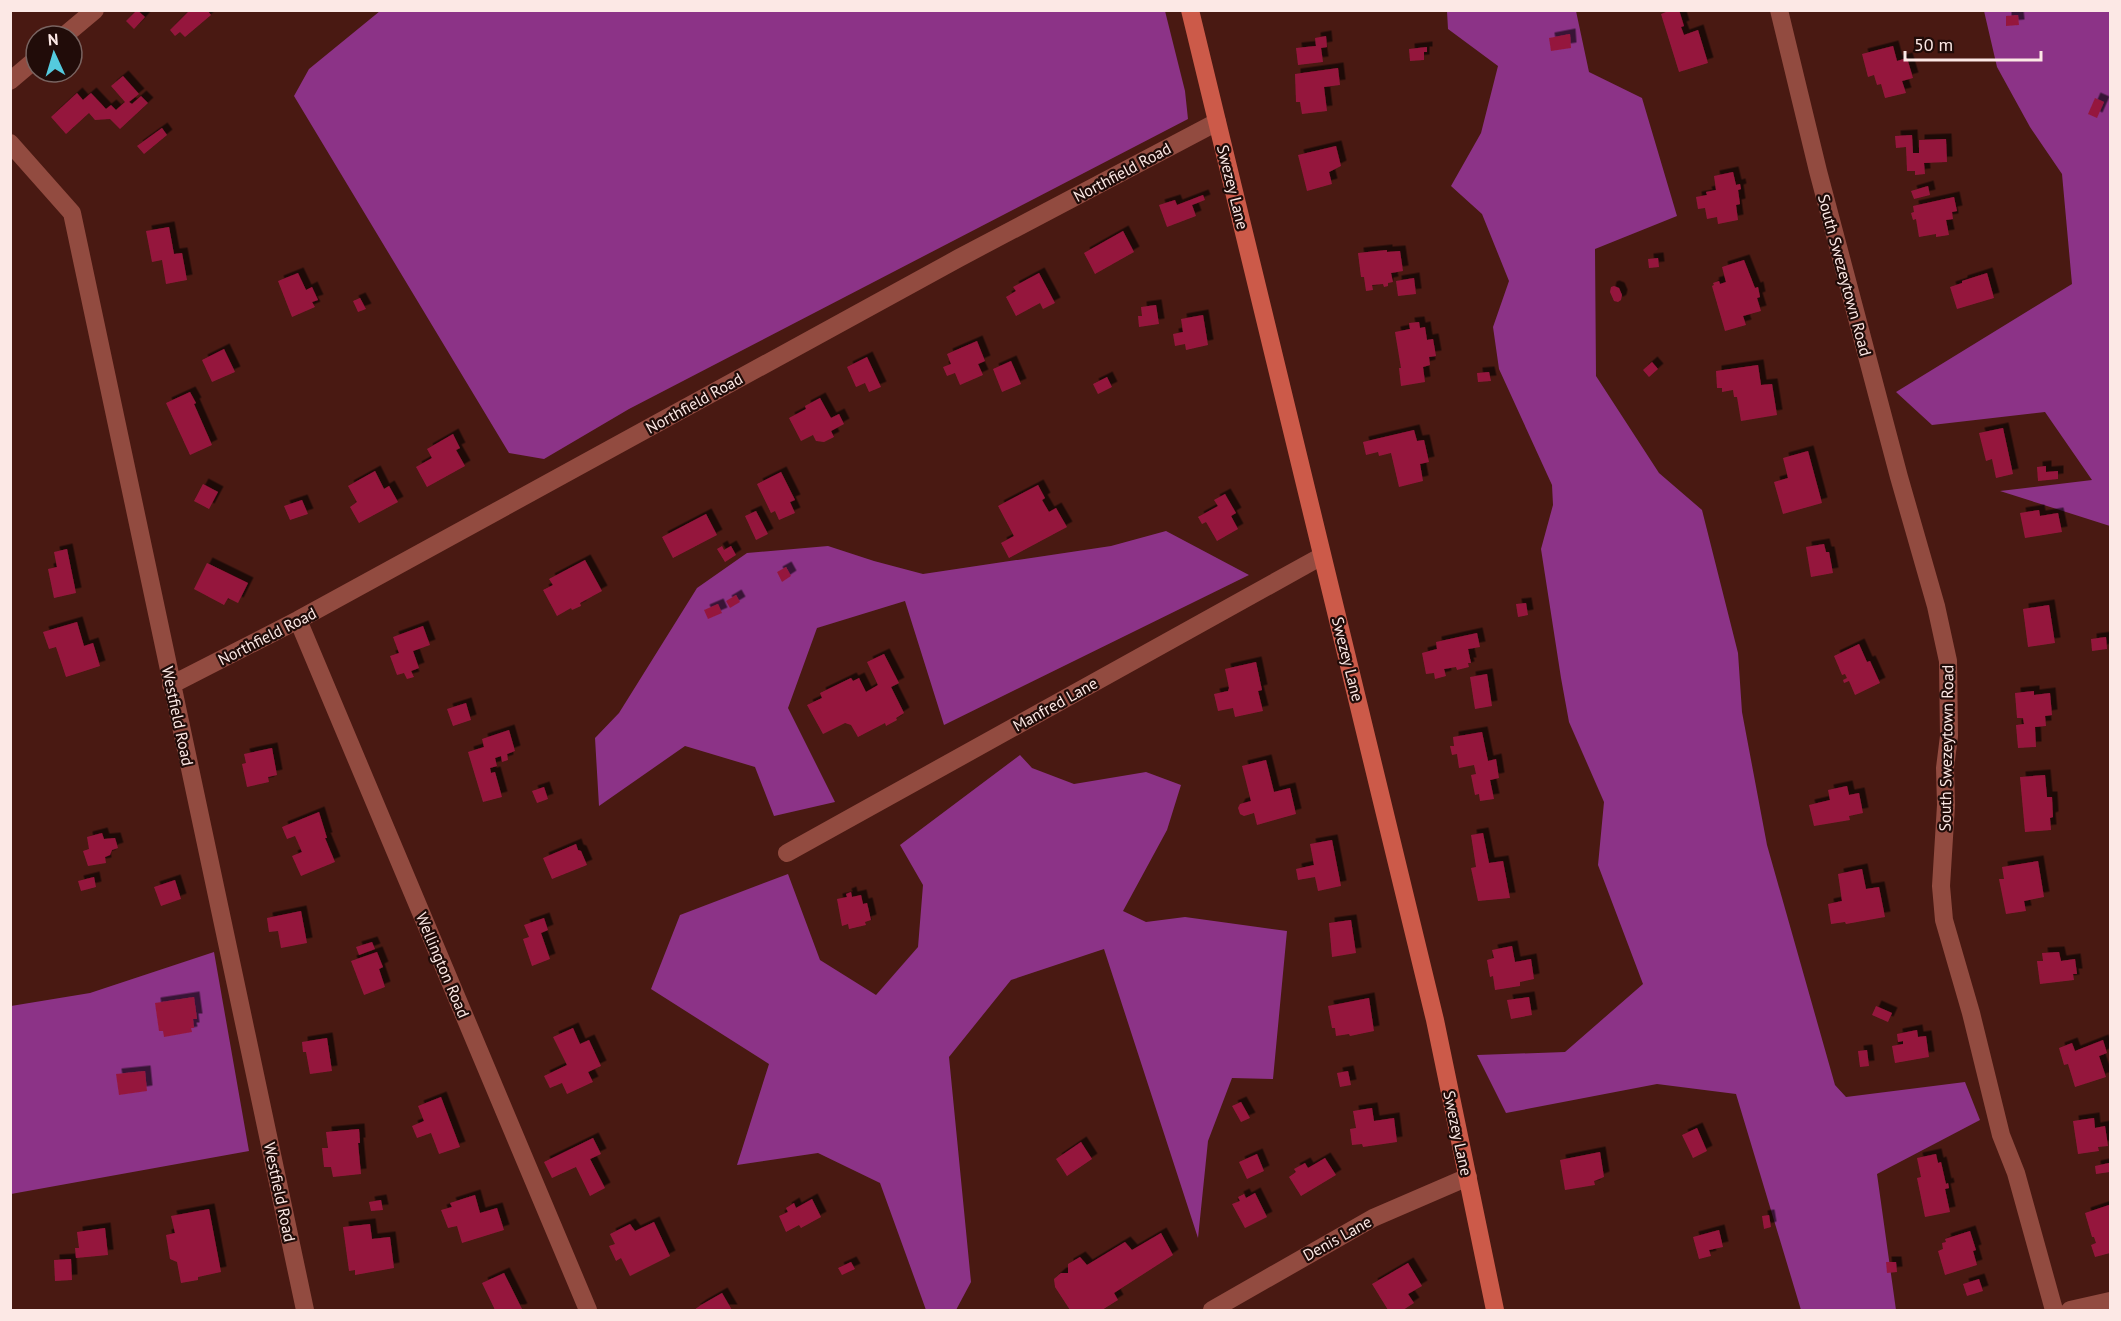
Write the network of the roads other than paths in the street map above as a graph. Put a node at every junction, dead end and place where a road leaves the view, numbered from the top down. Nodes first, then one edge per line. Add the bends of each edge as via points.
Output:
1 (95, 10) edge
2 (1190, 10) edge
3 (1779, 10) edge
4 (78, 24) edge
5 (24, 69) edge
6 (10, 81) edge
7 (1217, 122) junction
8 (10, 143) edge
9 (1322, 556) junction
10 (298, 620) junction
11 (171, 685) junction
12 (787, 853) dead end
13 (1468, 1177) junction
14 (2110, 1301) edge
15 (305, 1311) edge
16 (588, 1311) edge
17 (1212, 1311) edge
18 (1495, 1311) edge
19 (2054, 1311) edge
20 (2070, 1311) edge

1 - 4 street
2 - 7 street, Swezey Lane
3 - 19 street, South Swezeytown Road via 1948,661 1941,886 1944,920 2001,1135 2016,1173
5 - 6 street
7 - 9 street, Swezey Lane
7 - 10 street, Northfield Road via 959,258
8 - 11 street, Westfield Road via 72,213
9 - 12 street, Manfred Lane
9 - 13 street, Swezey Lane via 1435,1020
10 - 11 street, Northfield Road
10 - 16 street, Wellington Road
11 - 15 street, Westfield Road
13 - 17 street, Denis Lane via 1373,1218
13 - 18 street, Swezey Lane
14 - 20 street

